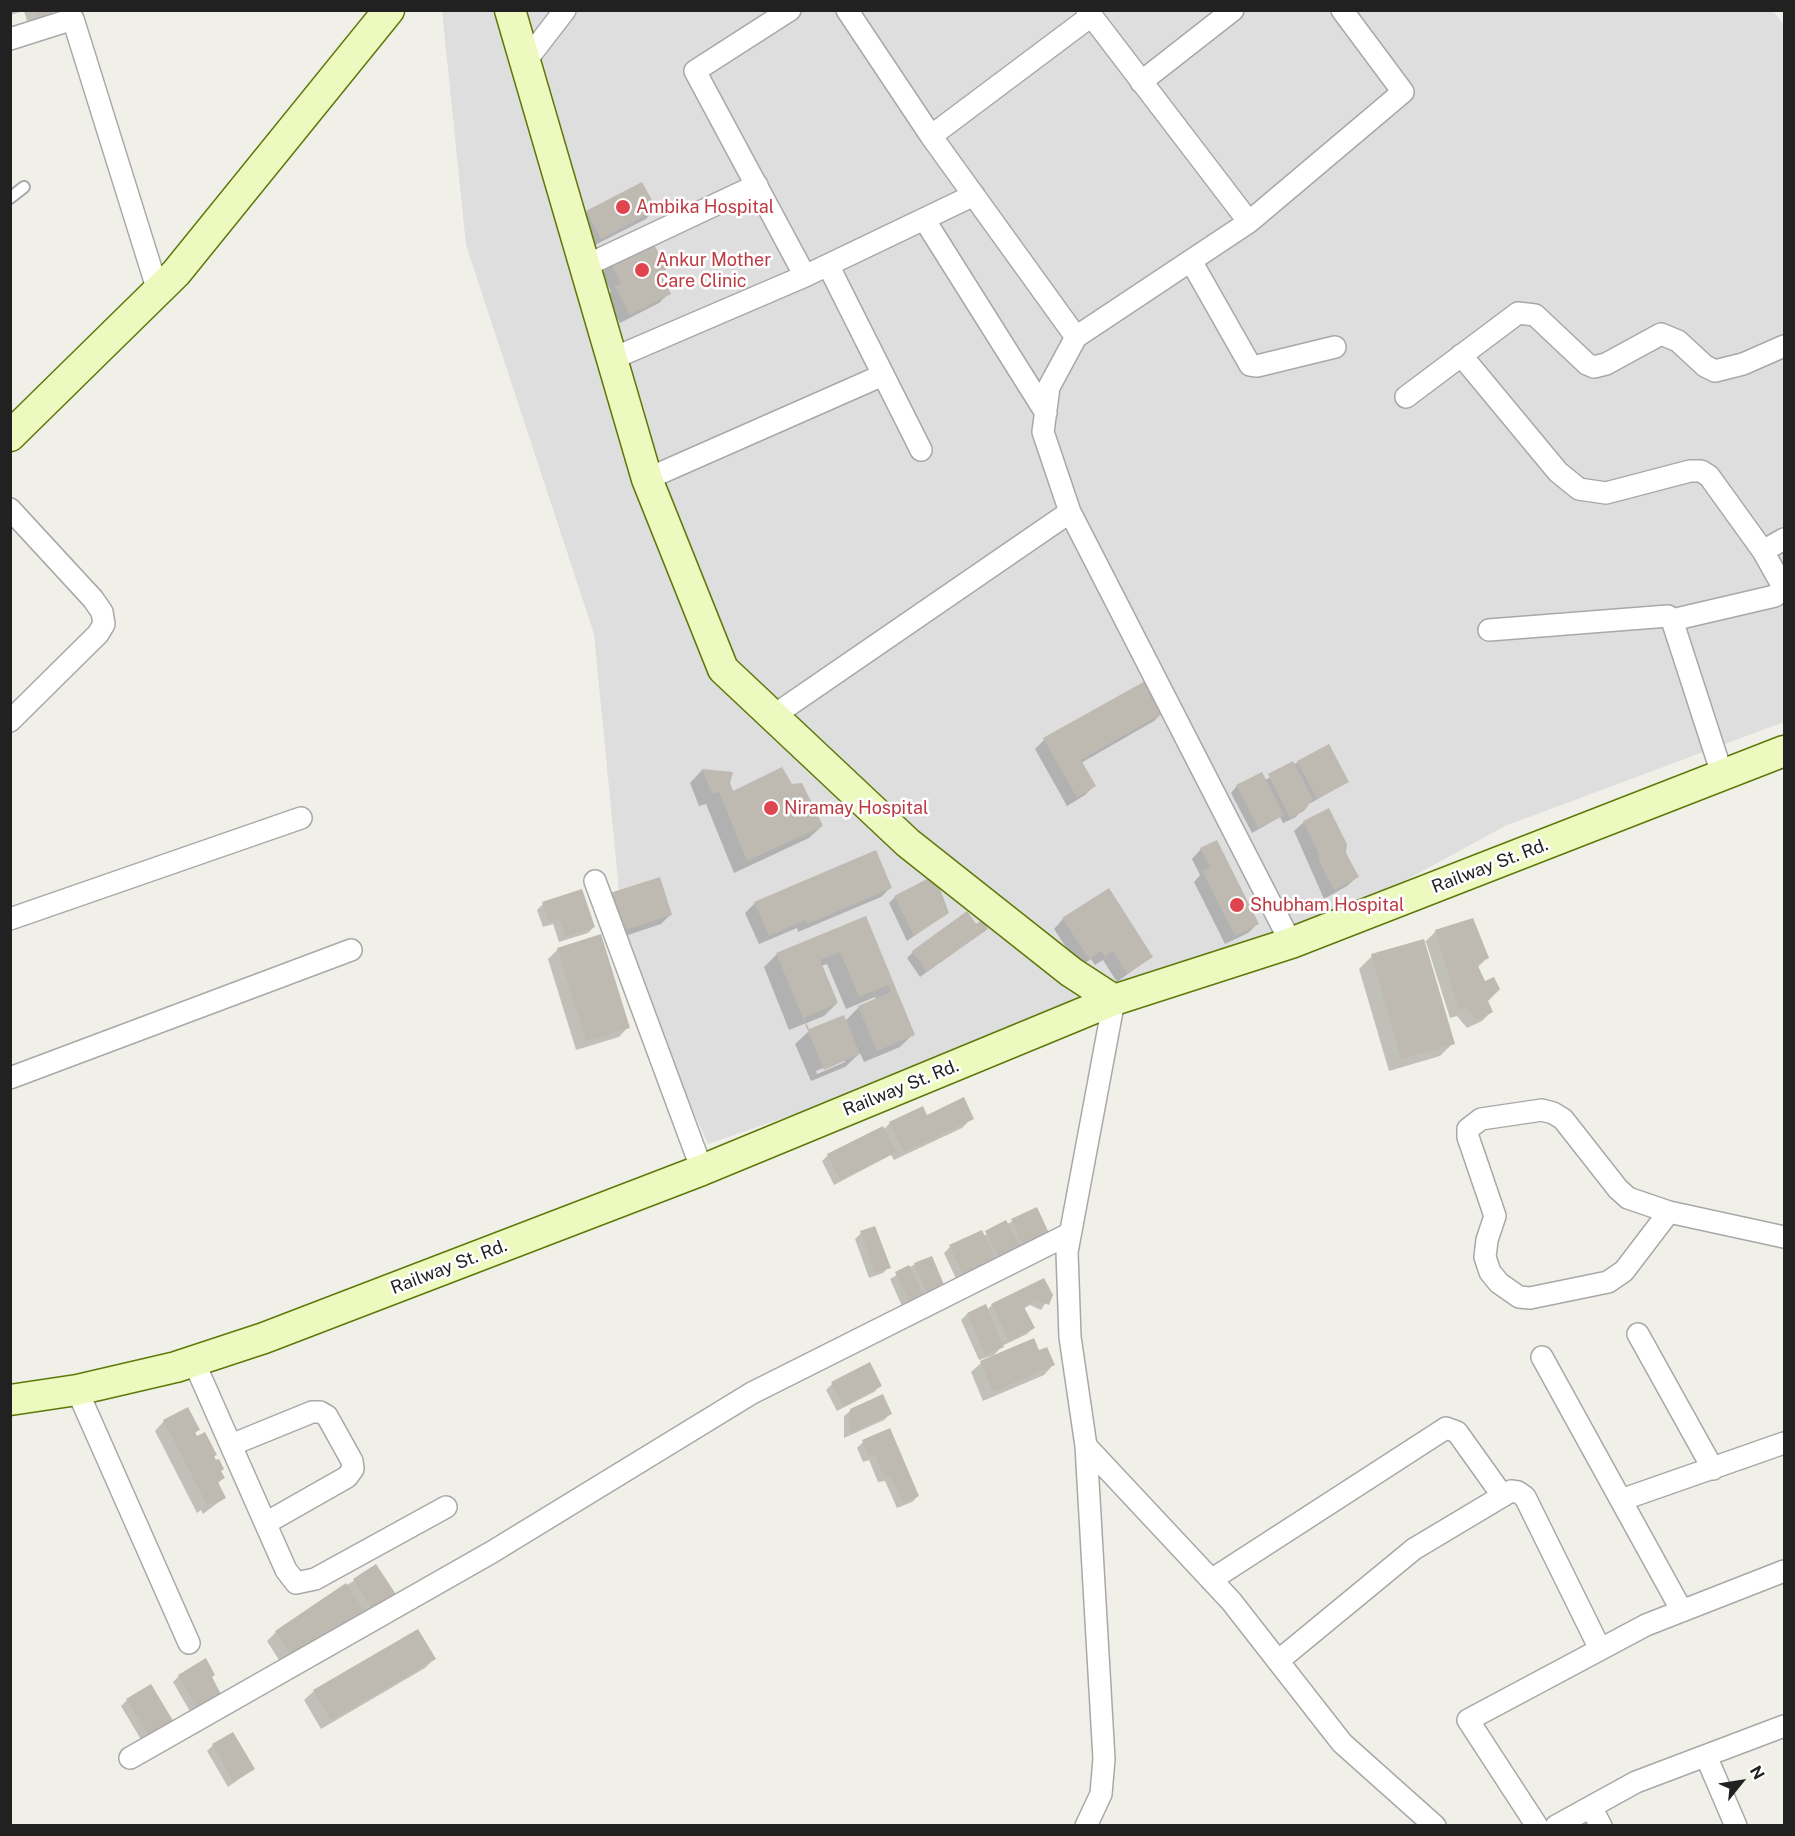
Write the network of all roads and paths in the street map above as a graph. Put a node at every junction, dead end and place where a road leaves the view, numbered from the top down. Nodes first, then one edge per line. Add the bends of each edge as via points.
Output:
1 (389, 10) edge
2 (510, 10) edge
3 (565, 10) edge
4 (790, 10) edge
5 (847, 10) edge
6 (1233, 10) edge
7 (1342, 10) edge
8 (1089, 13) edge
9 (71, 15) edge
10 (10, 39) edge
11 (525, 62) junction
12 (1141, 82) junction
13 (931, 136) junction
14 (757, 185) junction
15 (24, 187) dead end
16 (974, 195) junction
17 (10, 198) edge
18 (924, 219) junction
19 (1249, 222) junction
20 (1191, 261) junction
21 (828, 266) junction
22 (583, 267) junction
23 (806, 276) junction
24 (158, 291) junction
25 (1076, 337) junction
26 (1785, 346) edge
27 (1335, 347) dead end
28 (1461, 355) junction
29 (614, 358) junction
30 (883, 375) junction
31 (1406, 397) dead end
32 (1046, 413) junction
33 (10, 436) edge
34 (921, 450) dead end
35 (647, 479) junction
36 (10, 509) edge
37 (1070, 512) junction
38 (1785, 539) edge
39 (1763, 551) junction
40 (1672, 620) junction
41 (1489, 630) dead end
42 (772, 716) junction
43 (10, 721) edge
44 (1785, 751) edge
45 (1723, 777) junction
46 (301, 818) dead end
47 (595, 881) dead end
48 (10, 919) edge
49 (1291, 943) junction
50 (351, 950) dead end
51 (1114, 1000) junction
52 (10, 1078) edge
53 (702, 1170) junction
54 (1669, 1212) junction
55 (1068, 1234) junction
56 (1785, 1237) edge
57 (1638, 1334) dead end
58 (1542, 1356) dead end
59 (194, 1362) junction
60 (77, 1390) junction
61 (10, 1400) edge
62 (1785, 1443) edge
63 (231, 1445) junction
64 (1086, 1446) junction
65 (1713, 1469) junction
66 (1502, 1494) junction
67 (1621, 1500) junction
68 (446, 1507) dead end
69 (266, 1523) junction
70 (1785, 1571) edge
71 (1211, 1580) junction
72 (1682, 1611) junction
73 (189, 1643) dead end
74 (1600, 1649) junction
75 (1278, 1661) junction
76 (1785, 1726) edge
77 (1706, 1756) junction
78 (130, 1758) dead end
79 (1596, 1816) edge
80 (1086, 1826) edge
81 (1435, 1826) edge
82 (1537, 1826) edge
83 (1556, 1826) edge
84 (1736, 1826) edge

1 - 24 street
2 - 11 street
3 - 11 street
4 - 14 street via 695,70
5 - 13 street
6 - 12 street
7 - 19 street via 1402,92
8 - 12 street
8 - 13 street
9 - 10 street
9 - 24 street
11 - 22 street
12 - 19 street
13 - 16 street
14 - 22 street
14 - 23 street
15 - 17 lane
16 - 18 street
16 - 25 street
18 - 21 street
18 - 32 street
19 - 20 street
20 - 25 street
20 - 27 street via 1250,365
21 - 23 street
21 - 30 street
22 - 29 street
23 - 29 street
24 - 33 street
25 - 32 street via 1049,387
26 - 28 street via 1715,371 1678,341 1661,334 1594,367 1527,312 1509,318
28 - 31 street
28 - 39 street via 1567,482 1593,493 1606,493 1701,471 1709,476
29 - 35 street
30 - 34 street
30 - 35 street
32 - 37 street via 1043,432
35 - 42 street via 723,669
36 - 43 street via 93,599 102,612 104,624
37 - 42 street
37 - 49 street
38 - 39 street
39 - 40 street via 1781,580 1781,591 1775,596
40 - 41 street via 1664,614
40 - 45 street
42 - 51 street via 908,843 1071,972
44 - 45 street, Railway St. Rd.
45 - 49 street, Railway St. Rd.
46 - 48 street
47 - 53 street
49 - 51 street, Railway St. Rd.
50 - 52 street
51 - 53 street, Railway St. Rd.
51 - 55 street
53 - 59 street, Railway St. Rd.
54 - 54 street via 1623,1193 1563,1119 1553,1113 1542,1110 1481,1119 1468,1129 1495,1216 1485,1257 1499,1283 1518,1297 1608,1282 1624,1271
54 - 56 street
55 - 64 street via 1070,1337
55 - 78 street via 753,1393 492,1552
57 - 65 street
58 - 67 street
59 - 60 street, Railway St. Rd.
59 - 63 street
60 - 61 street, Railway St. Rd.
60 - 73 street
62 - 65 street
63 - 69 street
63 - 69 street via 320,1412 327,1416 352,1461 353,1469 347,1477
64 - 71 street
64 - 80 street via 1104,1768 1101,1794
65 - 67 street
66 - 71 street via 1457,1432 1446,1428
66 - 74 street via 1518,1492 1525,1497
66 - 75 street via 1414,1549
67 - 72 street
68 - 69 street via 303,1584 290,1576
70 - 72 street
71 - 75 street
72 - 74 street
74 - 82 street via 1468,1720
75 - 81 street via 1342,1743
76 - 77 street
77 - 79 street via 1636,1782
77 - 84 street
79 - 83 street

